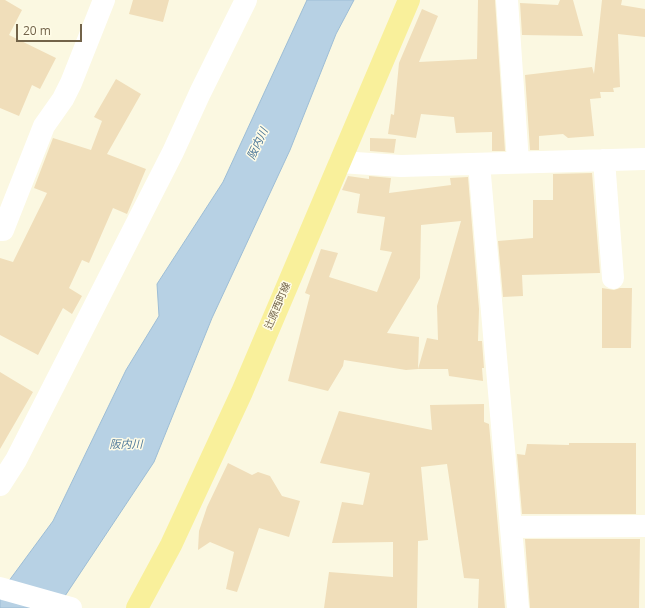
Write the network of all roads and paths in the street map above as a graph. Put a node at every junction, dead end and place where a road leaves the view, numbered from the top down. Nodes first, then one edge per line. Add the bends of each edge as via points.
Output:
1 (104, 0) edge
2 (246, 0) edge
3 (410, 0) edge
4 (507, 0) edge
5 (645, 159) edge
6 (604, 160) junction
7 (340, 162) junction
8 (518, 162) junction
9 (479, 164) junction
10 (0, 230) edge
11 (613, 278) dead end
12 (0, 485) edge
13 (645, 526) edge
14 (511, 527) junction
15 (0, 588) edge
16 (71, 608) edge
17 (137, 608) edge
18 (518, 608) edge

1 - 10 street via 71,83 44,126 3,230
2 - 12 street via 170,159 16,460
3 - 7 main road, 辻原西町線
4 - 8 street
5 - 6 street
6 - 8 street
6 - 11 street
7 - 9 street via 401,166
7 - 17 main road, 辻原西町線 via 242,392 171,545
8 - 9 street
9 - 14 street
13 - 14 street
14 - 18 street
15 - 16 street

